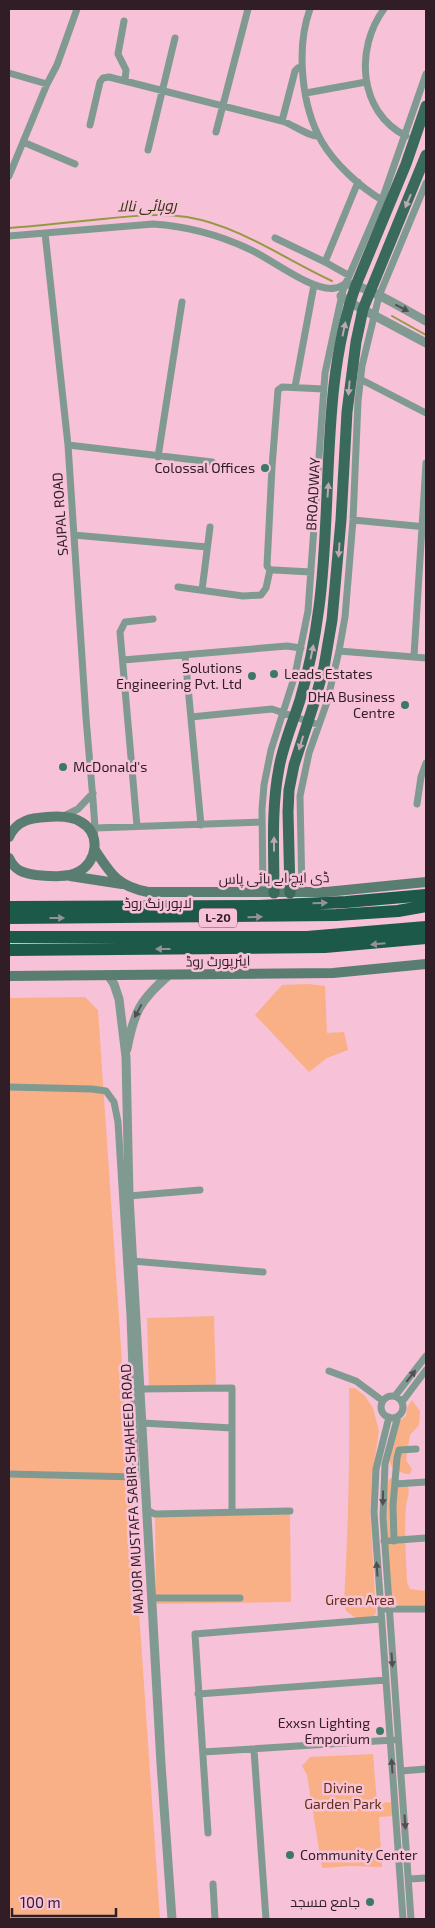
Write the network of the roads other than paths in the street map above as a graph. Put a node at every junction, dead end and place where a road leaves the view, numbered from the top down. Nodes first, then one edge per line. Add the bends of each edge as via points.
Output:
1 (77, 9) edge
2 (248, 9) edge
3 (301, 9) edge
4 (384, 9) edge
5 (310, 10) edge
6 (124, 21) dead end
7 (175, 38) dead end
8 (302, 67) junction
9 (9, 73) edge
10 (426, 74) edge
11 (125, 80) junction
12 (366, 82) junction
13 (47, 84) junction
14 (161, 90) junction
15 (306, 93) junction
16 (222, 105) junction
17 (426, 106) edge
18 (282, 121) junction
19 (90, 125) dead end
20 (216, 132) dead end
21 (319, 136) junction
22 (406, 136) junction
23 (23, 142) junction
24 (148, 150) dead end
25 (426, 156) edge
26 (75, 164) dead end
27 (9, 176) edge
28 (358, 182) junction
29 (426, 183) edge
30 (382, 200) junction
31 (45, 233) junction
32 (9, 236) edge
33 (275, 238) dead end
34 (325, 262) junction
35 (350, 281) junction
36 (314, 285) junction
37 (335, 288) junction
38 (375, 294) junction
39 (345, 299) junction
40 (182, 302) dead end
41 (368, 312) junction
42 (426, 321) edge
43 (426, 343) edge
44 (360, 379) junction
45 (296, 387) junction
46 (324, 388) junction
47 (426, 413) edge
48 (68, 445) junction
49 (158, 457) junction
50 (212, 462) dead end
51 (426, 463) edge
52 (353, 520) junction
53 (210, 527) dead end
54 (424, 527) edge
55 (74, 535) junction
56 (207, 547) junction
57 (270, 570) junction
58 (311, 572) junction
59 (178, 587) dead end
60 (202, 590) junction
61 (417, 592) junction
62 (426, 594) edge
63 (153, 619) dead end
64 (301, 648) junction
65 (339, 651) junction
66 (185, 655) junction
67 (414, 656) junction
68 (426, 658) edge
69 (123, 660) junction
70 (289, 714) junction
71 (191, 717) junction
72 (313, 723) junction
73 (426, 765) edge
74 (93, 793) junction
75 (417, 804) dead end
76 (62, 817) junction
77 (262, 822) junction
78 (201, 825) junction
79 (137, 826) junction
80 (94, 833) junction
81 (9, 837) edge
82 (95, 850) junction
83 (9, 858) edge
84 (13, 869) edge
85 (68, 875) junction
86 (426, 882) edge
87 (123, 884) junction
88 (269, 893) junction
89 (296, 893) junction
90 (426, 894) edge
91 (426, 906) edge
92 (9, 907) edge
93 (9, 918) edge
94 (426, 927) edge
95 (9, 937) edge
96 (426, 938) edge
97 (9, 950) edge
98 (426, 964) edge
99 (108, 975) junction
100 (170, 975) junction
101 (9, 976) edge
102 (126, 1057) junction
103 (9, 1087) edge
104 (200, 1190) dead end
105 (129, 1196) junction
106 (132, 1261) junction
107 (263, 1272) dead end
108 (426, 1356) edge
109 (426, 1370) edge
110 (329, 1372) dead end
111 (140, 1389) junction
112 (395, 1396) junction
113 (383, 1400) junction
114 (402, 1402) junction
115 (398, 1416) junction
116 (389, 1417) junction
117 (142, 1423) junction
118 (232, 1428) junction
119 (416, 1449) dead end
120 (380, 1469) junction
121 (396, 1472) junction
122 (9, 1474) edge
123 (426, 1482) edge
124 (395, 1484) junction
125 (146, 1510) junction
126 (232, 1511) junction
127 (290, 1511) dead end
128 (426, 1538) edge
129 (384, 1541) junction
130 (394, 1541) junction
131 (152, 1598) junction
132 (240, 1598) dead end
133 (389, 1609) junction
134 (426, 1609) edge
135 (380, 1610) junction
136 (381, 1619) junction
137 (386, 1680) junction
138 (198, 1694) junction
139 (390, 1740) junction
140 (398, 1740) junction
141 (254, 1750) junction
142 (203, 1752) junction
143 (426, 1769) edge
144 (401, 1771) junction
145 (208, 1833) dead end
146 (426, 1878) edge
147 (409, 1879) junction
148 (213, 1884) dead end
149 (172, 1919) edge
150 (215, 1919) edge
151 (266, 1919) edge
152 (403, 1919) edge
153 (411, 1919) edge

1 - 13 street
2 - 16 street
3 - 5 street
4 - 12 street via 368,42
5 - 8 street via 302,40
6 - 11 street via 118,54 126,70
7 - 14 street
8 - 15 street
8 - 18 street via 295,71
9 - 13 street
10 - 22 street
11 - 14 street
11 - 19 street via 103,78
12 - 15 street
12 - 22 street via 382,118
13 - 23 street
14 - 16 street
14 - 24 street
15 - 21 street
16 - 18 street
16 - 20 street
17 - 35 main road, BROADWAY via 406,164
18 - 21 street via 312,136
21 - 28 street via 334,158
22 - 30 street
23 - 26 street
23 - 27 street
25 -> 38 main road
28 - 30 street
28 - 34 street
29 - 38 street
30 - 35 street
31 - 32 street
31 - 36 street via 174,225 249,249
31 - 48 street, SAJPAL ROAD
33 - 34 street
34 - 35 street
35 - 37 street
35 - 38 street
35 - 39 main road, BROADWAY
36 - 37 street
36 - 45 street
37 - 39 street
38 - 41 main road
38 -> 42 street
39 - 41 street
39 - 46 street via 330,348
70 -> 39 main road, BROADWAY via 312,653 319,605 334,388
40 - 49 street
41 - 43 street
41 - 44 street
41 -> 72 main road via 350,378 334,611
44 - 47 street
44 - 52 street
45 - 46 street
45 - 57 street via 282,387 277,394 266,560
46 - 58 street
48 - 49 street
48 - 55 street, SAJPAL ROAD
49 - 50 street
51 - 54 street
52 - 54 street
52 - 65 street
53 - 56 street
54 - 61 street
55 - 56 street
55 - 74 street, SAJPAL ROAD
56 - 60 street
57 - 58 street
57 - 60 street via 261,595 242,596
58 - 64 street
59 - 60 street
61 - 62 street
61 - 67 street
63 - 69 street via 129,621 122,626
64 - 66 street via 287,646
64 - 70 street
65 - 67 street
65 - 72 street via 327,702
66 - 69 street
66 - 71 street
67 - 68 street
69 - 79 street
70 - 71 street via 272,709
70 - 72 street
70 - 77 street via 271,750
88 -> 70 main road, BROADWAY via 275,796
71 - 78 street
72 - 89 main road via 294,765 289,796
73 - 75 street
74 - 76 street via 78,809
74 - 80 street, SAJPAL ROAD
76 - 80 main road via 80,821
76 - 81 main road via 28,819 17,825
77 - 78 street
77 - 88 street
78 - 79 street
79 - 80 street
80 - 82 main road
82 - 85 main road via 85,868
82 - 87 main road via 110,874
83 - 84 main road
84 - 85 main road, ڈی ایچ اے بائی پاس via 39,875
85 - 87 main road, ڈی ایچ اے بائی پاس
86 - 89 main road, ڈی ایچ اے بائی پاس
87 - 88 main road, ڈی ایچ اے بائی پاس via 148,892
88 - 89 main road, ڈی ایچ اے بائی پاس
92 -> 90 highway via 260,906
93 -> 91 highway, لاہور رنگ روڈ / L-20 via 336,915
94 - 95 highway, L-20 via 297,937
96 -> 97 highway via 325,948
98 - 100 main road, ایئرپورٹ روڈ via 333,973
99 - 100 main road, ایئرپورٹ روڈ
99 - 101 main road, ایئرپورٹ روڈ
99 - 102 street via 119,998
100 -> 102 street via 151,990 137,1011
102 - 105 street, MAJOR MUSTAFA SABIR SHAHEED ROAD
103 - 122 street via 92,1088 106,1091 114,1102 130,1316 136,1477
104 - 105 street
105 - 106 street, MAJOR MUSTAFA SABIR SHAHEED ROAD
106 - 107 street
106 - 111 street, MAJOR MUSTAFA SABIR SHAHEED ROAD
112 -> 108 street
109 - 114 street
110 - 113 street via 356,1381
111 - 117 street, MAJOR MUSTAFA SABIR SHAHEED ROAD
111 - 118 street via 232,1388
112 - 113 street
112 - 114 street
113 - 116 street via 382,1410
114 - 115 street via 403,1410
115 - 116 street
115 - 120 street
116 - 120 street
117 - 118 street
117 - 125 street, MAJOR MUSTAFA SABIR SHAHEED ROAD
118 - 126 street
119 - 121 street via 399,1450
120 - 121 street
120 -> 129 street
135 -> 120 street via 374,1512
121 - 124 street
123 - 124 street
124 - 130 street
125 - 126 street via 154,1514
125 - 131 street, MAJOR MUSTAFA SABIR SHAHEED ROAD
126 - 127 street
128 - 130 street
129 - 130 street
129 - 133 street
131 - 132 street
131 - 149 street, MAJOR MUSTAFA SABIR SHAHEED ROAD
133 - 134 street
133 - 135 street
133 -> 140 street
135 - 136 street
136 - 137 street
136 - 138 street via 195,1634
137 - 138 street
137 - 139 street
138 - 142 street
139 - 140 street
139 - 141 street
152 -> 139 street
140 - 144 street
141 - 142 street
141 - 151 street
142 - 145 street
143 - 144 street
144 -> 147 street
146 - 147 street
147 - 153 street
148 - 150 street

